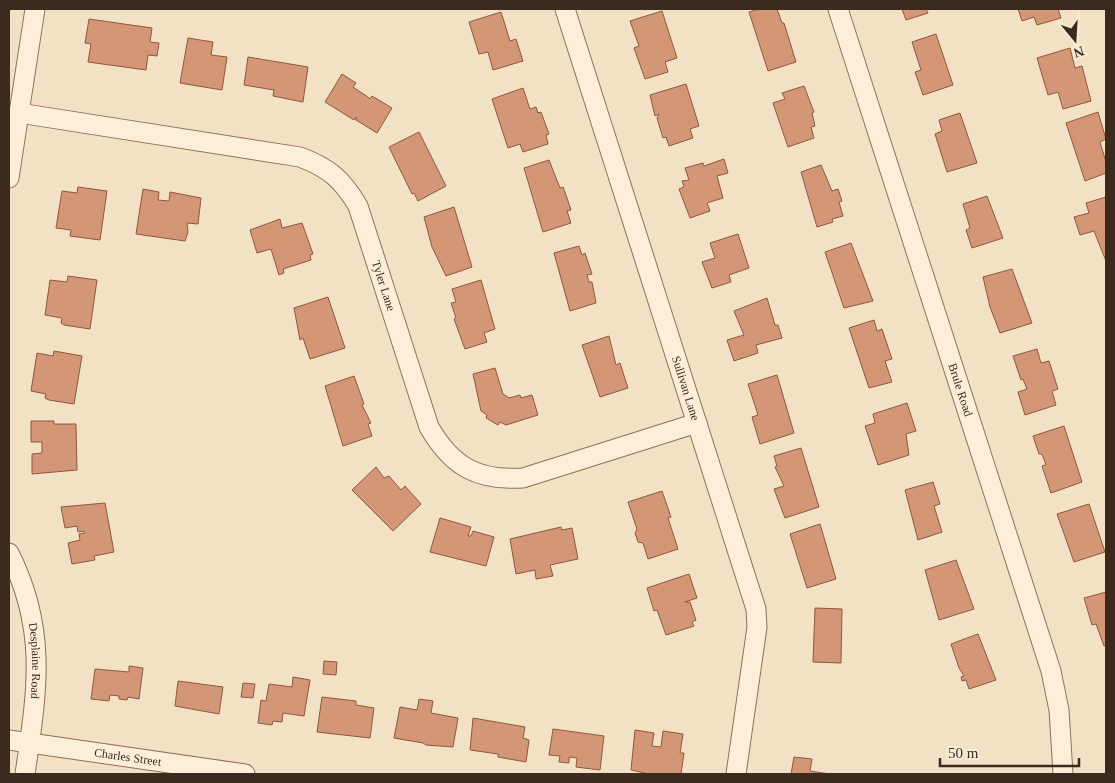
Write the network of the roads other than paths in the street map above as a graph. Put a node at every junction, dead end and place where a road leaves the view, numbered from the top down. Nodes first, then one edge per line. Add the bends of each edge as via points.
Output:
1 (35, 9) edge
2 (565, 9) edge
3 (838, 9) edge
4 (19, 113) junction
5 (9, 178) edge
6 (697, 423) junction
7 (9, 553) edge
8 (9, 740) edge
9 (30, 743) junction
10 (26, 774) edge
11 (246, 774) edge
12 (736, 774) edge
13 (1063, 774) edge

1 - 4 street
2 - 6 street, Sullivan Lane
3 - 13 street, Brule Road via 1050,671 1059,710
4 - 5 street
4 - 6 street, Tyler Lane via 300,157 321,165 336,176 348,188 358,206 429,427 440,446 466,468 485,476 523,478
6 - 12 street, Sullivan Lane via 756,609 757,627
7 - 9 street, Desplaine Road via 26,592 37,648 37,685
8 - 9 street, Charles Street
9 - 10 street, Desplaine Road
9 - 11 street, Charles Street

